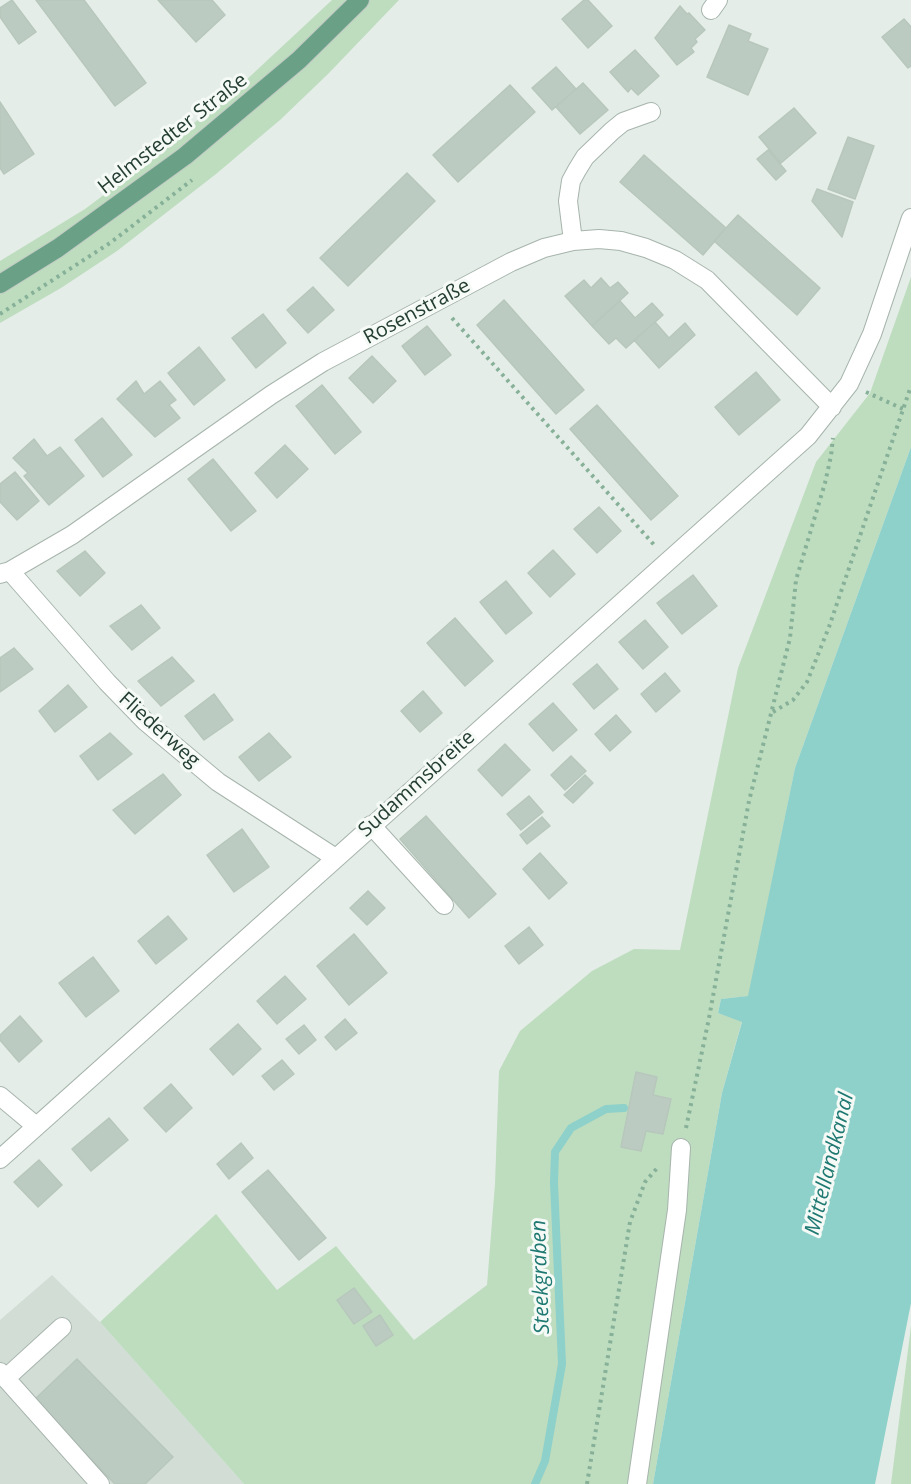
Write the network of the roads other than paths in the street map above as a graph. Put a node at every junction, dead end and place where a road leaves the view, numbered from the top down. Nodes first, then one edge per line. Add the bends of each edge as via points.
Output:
1 (360, 0) edge
2 (651, 112) dead end
3 (911, 218) edge
4 (573, 241) junction
5 (0, 284) edge
6 (832, 407) junction
7 (5, 573) edge
8 (371, 825) junction
9 (334, 857) junction
10 (444, 905) dead end
11 (0, 1096) edge
12 (36, 1126) junction
13 (681, 1148) road end
14 (0, 1159) edge
15 (62, 1328) dead end
16 (3, 1375) edge
17 (100, 1484) edge
18 (637, 1484) edge

1 - 5 main road, Helmstedter Straße via 291,67 185,156 58,248
2 - 4 street via 623,122 592,150 577,170 568,201
3 - 6 street, Sudammsbreite via 872,334 849,384
4 - 6 street, Rosenstraße via 621,241 646,248 707,280
4 - 7 street, Rosenstraße via 511,262 322,362 72,535
6 - 8 street, Sudammsbreite via 808,436
7 - 9 street, Fliederweg via 145,721 218,782
8 - 9 street, Sudammsbreite
8 - 10 street
9 - 12 street, Sudammsbreite
11 - 12 street
12 - 14 street, Sudammsbreite
13 - 18 street via 676,1210
15 - 16 street
16 - 17 street

